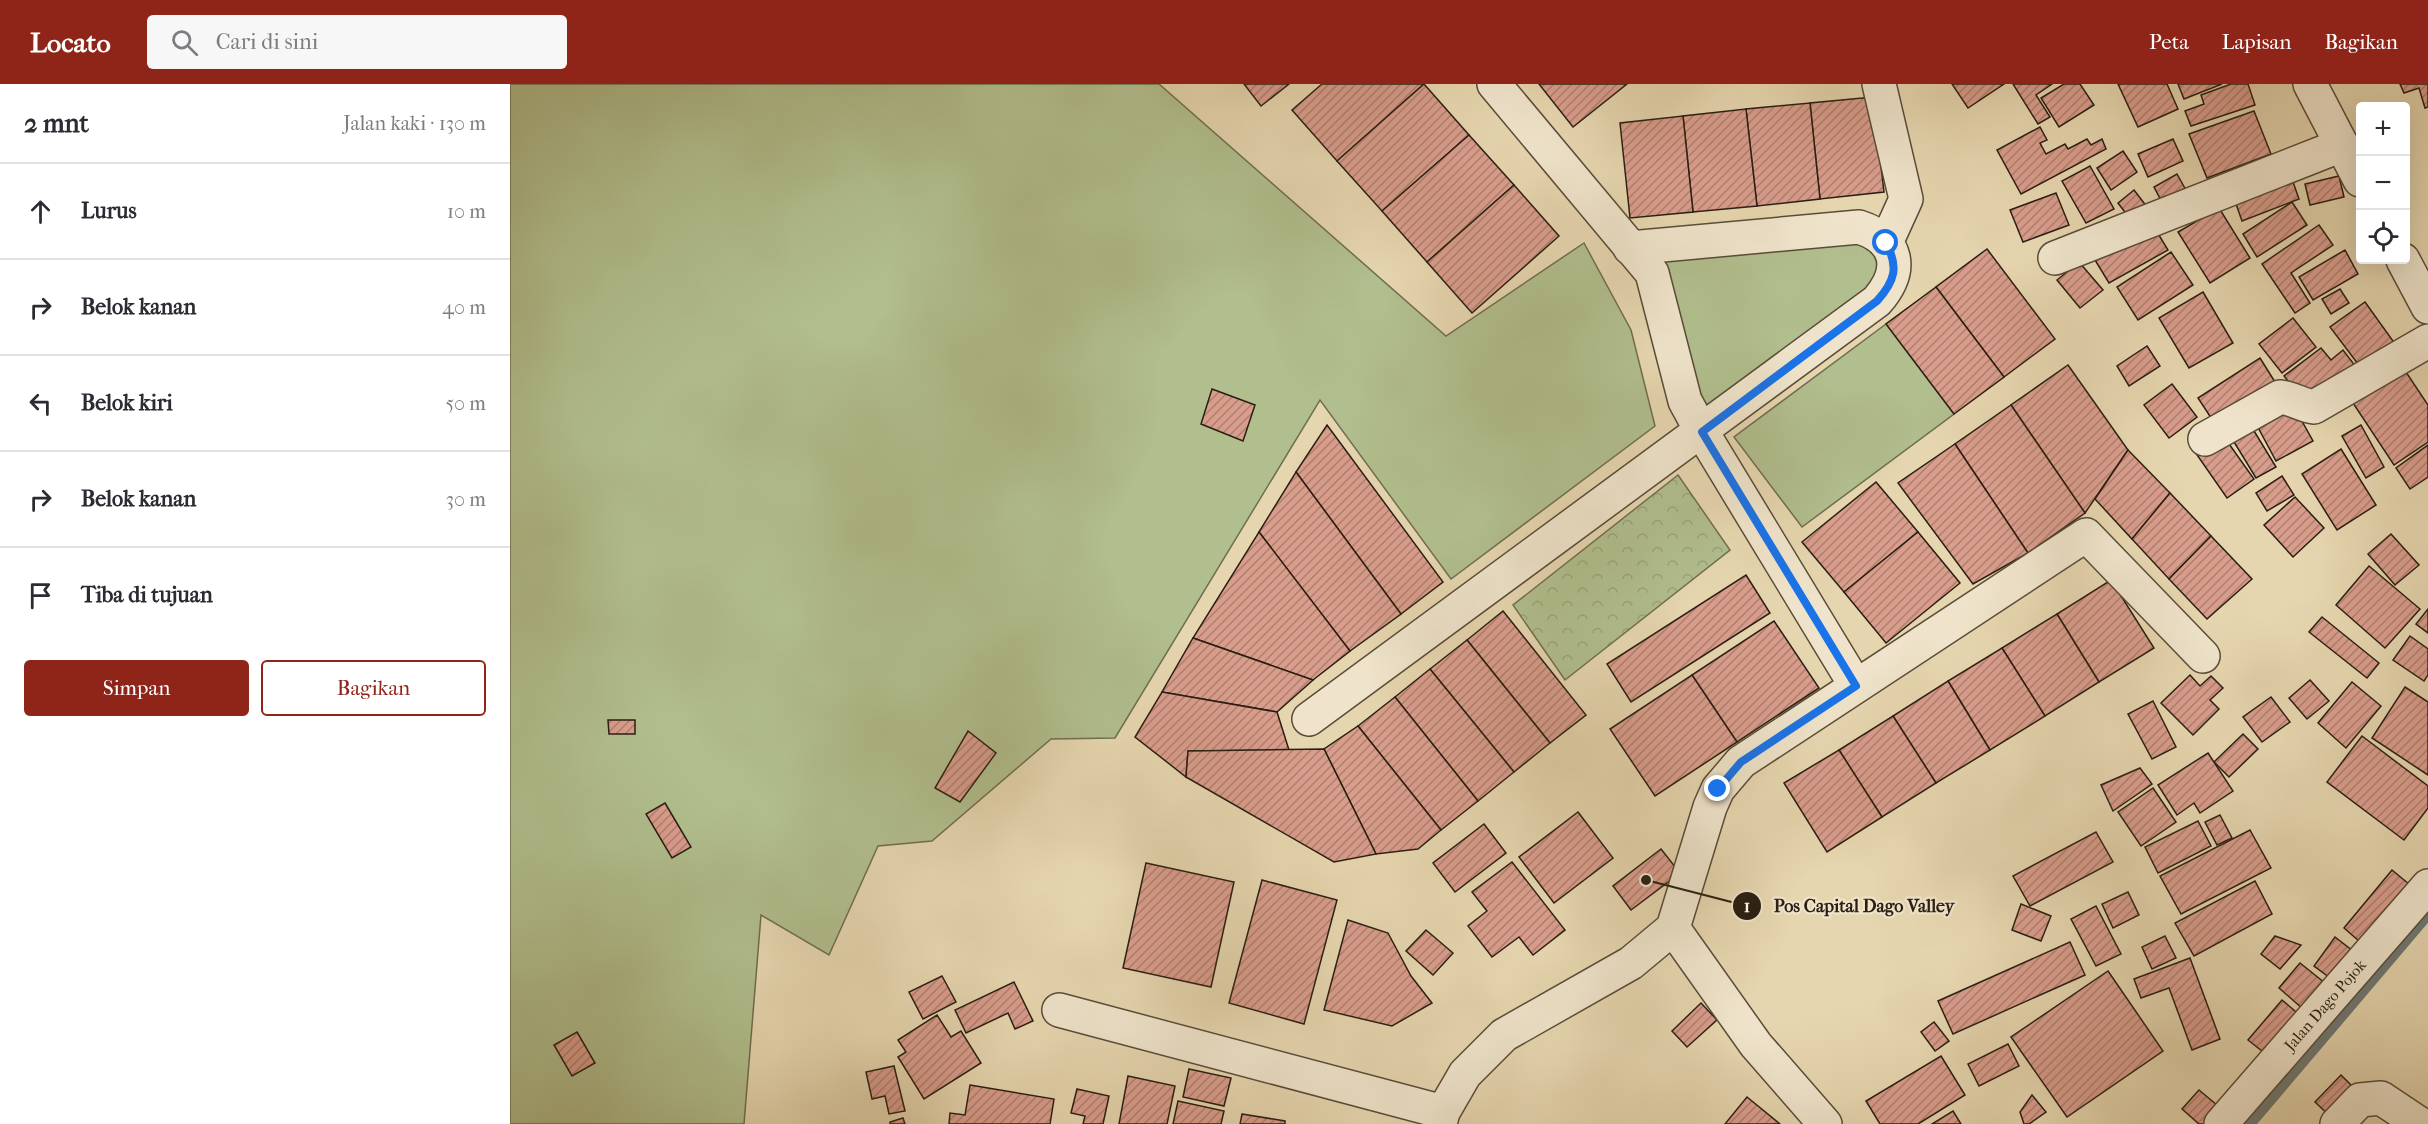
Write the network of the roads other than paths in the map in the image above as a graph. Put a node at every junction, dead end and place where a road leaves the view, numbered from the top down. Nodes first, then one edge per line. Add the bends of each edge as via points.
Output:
1 (1494, 84) edge
2 (1879, 84) edge
3 (2310, 84) edge
4 (2342, 145) junction
5 (2356, 171) edge
6 (1886, 243) junction
7 (1630, 248) junction
8 (2055, 258) dead end
9 (2405, 264) edge
10 (2428, 307) edge
11 (2428, 341) edge
12 (1702, 432) junction
13 (2205, 439) dead end
14 (2203, 656) dead end
15 (1856, 686) junction
16 (1309, 719) dead end
17 (2428, 886) edge
18 (1672, 928) junction
19 (1059, 1010) dead end
20 (1442, 1118) edge
21 (1825, 1124) edge
22 (2221, 1124) edge
23 (2337, 1124) edge
24 (2420, 1124) edge

1 - 7 street
2 - 6 street via 1906,200
3 - 4 street
4 - 5 street
4 - 8 street
6 - 7 street via 1874,232 1859,227
6 - 12 street via 1893,256 1894,272 1889,287 1877,301
7 - 12 street via 1653,273 1685,401
9 - 10 street
11 - 13 street via 2313,407 2280,397
12 - 15 street
12 - 16 street
14 - 15 street via 2086,535
15 - 18 street via 1741,762 1728,776 1710,807
17 - 22 street, Jalan Dago Pojok
18 - 20 street via 1631,963 1504,1035 1465,1074
18 - 21 street via 1756,1045
19 - 20 street
23 - 24 street via 2360,1100 2381,1098

